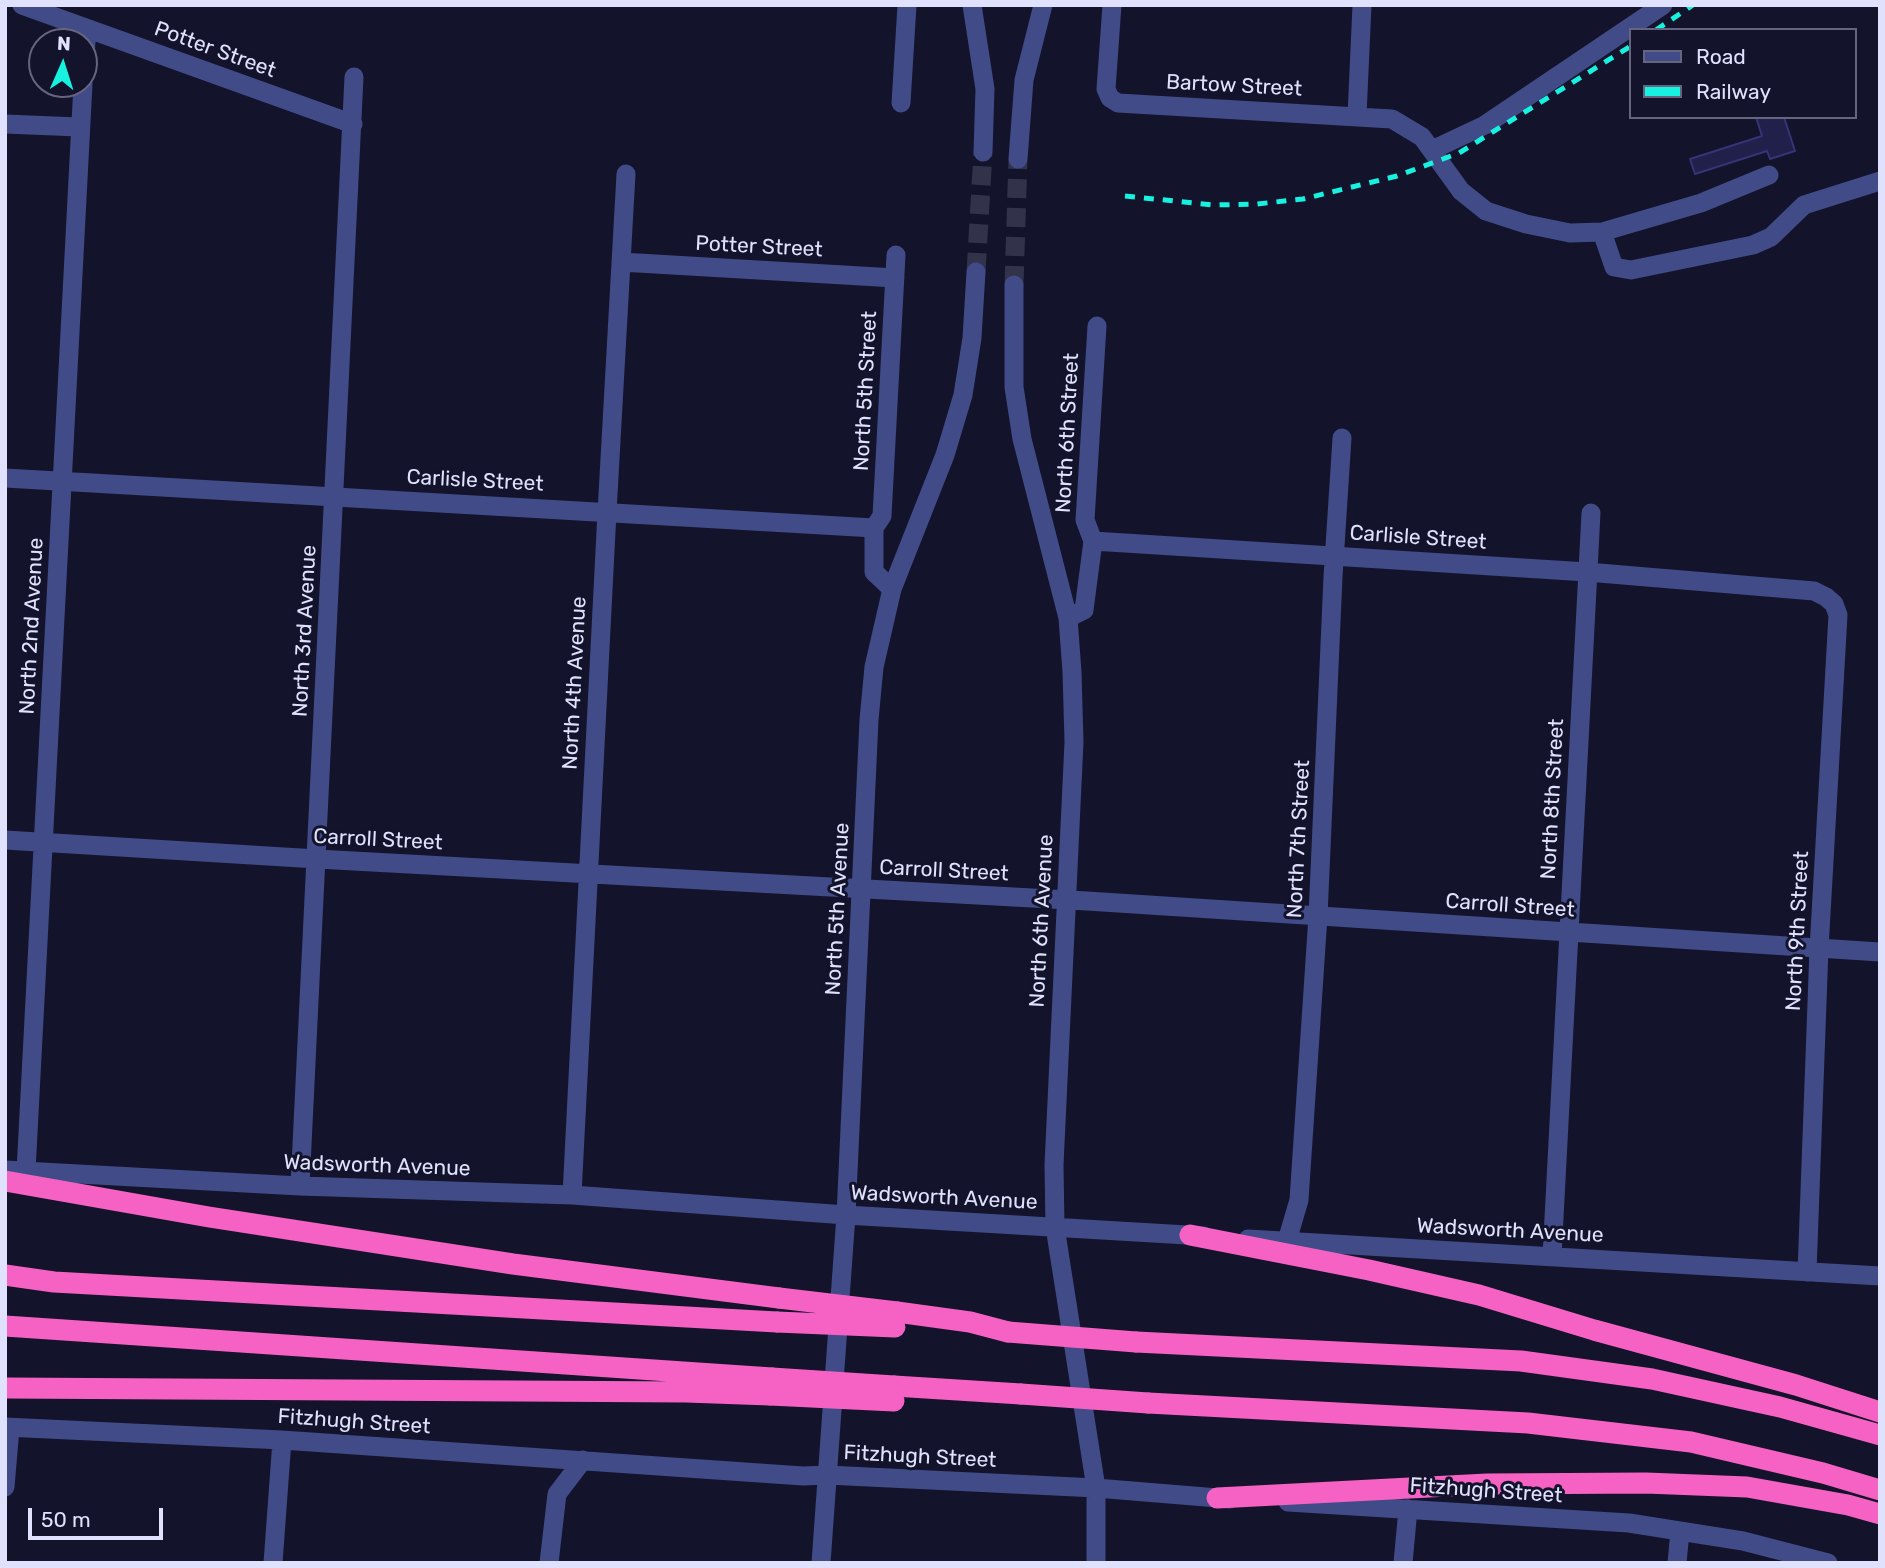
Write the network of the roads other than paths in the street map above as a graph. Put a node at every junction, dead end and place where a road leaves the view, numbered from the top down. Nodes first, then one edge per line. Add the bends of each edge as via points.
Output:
1 (22, 5) edge
2 (906, 5) edge
3 (972, 5) edge
4 (1043, 5) edge
5 (1112, 5) edge
6 (1362, 5) edge
7 (1663, 5) edge
8 (84, 28) edge
9 (98, 33) edge
10 (354, 78) dead end
11 (82, 98) edge
12 (901, 103) dead end
13 (1357, 116) junction
14 (5, 124) edge
15 (353, 124) junction
16 (79, 127) junction
17 (1432, 150) junction
18 (982, 152) tunnel mouth
19 (1018, 159) tunnel mouth
20 (626, 174) dead end
21 (1769, 175) dead end
22 (1880, 181) edge
23 (1602, 232) junction
24 (896, 255) dead end
25 (621, 262) junction
26 (976, 272) tunnel mouth
27 (895, 278) junction
28 (1014, 285) tunnel mouth
29 (1097, 326) dead end
30 (1342, 438) dead end
31 (5, 478) edge
32 (62, 481) junction
33 (333, 496) junction
34 (607, 512) junction
35 (1591, 513) dead end
36 (874, 527) junction
37 (1093, 541) junction
38 (1334, 556) junction
39 (1587, 572) junction
40 (892, 589) junction
41 (1826, 597) joint
42 (1068, 618) junction
43 (5, 840) edge
44 (43, 842) junction
45 (317, 859) junction
46 (589, 873) junction
47 (862, 889) junction
48 (1065, 900) junction
49 (1318, 916) junction
50 (1568, 933) junction
51 (1819, 949) junction
52 (1880, 952) edge
53 (5, 1170) edge
54 (26, 1171) junction
55 (5, 1181) edge
56 (300, 1186) junction
57 (572, 1195) junction
58 (846, 1215) junction
59 (1055, 1227) junction
60 (1190, 1235) junction
61 (1287, 1241) junction
62 (1552, 1256) junction
63 (1807, 1272) junction
64 (5, 1275) edge
65 (1880, 1276) edge
66 (896, 1320) junction
67 (5, 1326) edge
68 (771, 1386) junction
69 (5, 1388) edge
70 (1880, 1412) edge
71 (8, 1427) edge
72 (1880, 1435) edge
73 (282, 1440) junction
74 (583, 1460) junction
75 (827, 1475) junction
76 (5, 1488) edge
77 (1096, 1488) junction
78 (1880, 1490) edge
79 (1217, 1498) junction
80 (1408, 1509) junction
81 (1880, 1514) edge
82 (1680, 1531) junction
83 (273, 1563) edge
84 (549, 1563) edge
85 (821, 1563) edge
86 (1096, 1563) edge
87 (1403, 1563) edge
88 (1677, 1563) edge
89 (1828, 1563) edge

1 - 8 street, Potter Street
2 - 12 street
3 - 18 street via 985,89
4 - 19 street via 1024,80
5 - 13 street, Bartow Street via 1106,89 1118,103
6 - 13 street
7 - 17 street via 1485,125
9 - 15 street, Potter Street
10 - 15 street, North 3rd Avenue
11 - 16 street, North 2nd Avenue
13 - 17 street, Bartow Street via 1392,119 1422,137
14 - 16 street
15 - 33 street, North 3rd Avenue
16 - 32 street, North 2nd Avenue
17 - 23 street, Bartow Street via 1461,191 1486,211 1570,233
20 - 25 street, North 4th Avenue
21 - 23 street, Bartow Street via 1701,203
22 - 23 street via 1804,205 1771,237 1753,245 1630,270 1614,267
24 - 27 street, North 5th Street
25 - 27 street, Potter Street
25 - 34 street, North 4th Avenue
26 - 40 street, North 5th Avenue via 962,395 945,455
27 - 36 street, North 5th Street via 882,516
28 - 42 street, North 6th Avenue via 1014,387 1022,439
29 - 37 street, North 6th Street via 1084,520
30 - 38 street, North 7th Street
31 - 32 street, Carlisle Street
32 - 33 street, Carlisle Street
32 - 44 street, North 2nd Avenue
33 - 34 street, Carlisle Street
33 - 45 street, North 3rd Avenue
34 - 36 street, Carlisle Street
34 - 46 street, North 4th Avenue
35 - 39 street, North 8th Street
36 - 40 street via 874,572
37 - 38 street, Carlisle Street
37 - 42 street via 1084,610
38 - 39 street, Carlisle Street
38 - 49 street, North 7th Street
39 - 41 street, Carlisle Street via 1814,591
39 - 50 street, North 8th Street
40 - 47 street, North 5th Avenue via 874,667
41 - 51 street, North 9th Street via 1838,615
42 - 48 street, North 6th Avenue via 1074,742
43 - 44 street, Carroll Street
44 - 45 street, Carroll Street
44 - 54 street, North 2nd Avenue
45 - 46 street, Carroll Street
45 - 56 street, North 3rd Avenue
46 - 47 street, Carroll Street
46 - 57 street, North 4th Avenue
47 - 48 street, Carroll Street
47 - 58 street, North 5th Avenue
48 - 49 street, Carroll Street
48 - 59 street, North 6th Avenue
49 - 50 street, Carroll Street
49 - 61 street, North 7th Street via 1299,1200
50 - 51 street, Carroll Street
50 - 62 street, North 8th Street
51 - 52 street, Carroll Street
51 - 63 street, North 9th Street
53 - 54 street, Wadsworth Avenue
54 - 56 street, Wadsworth Avenue
55 - 66 highway, bridge via 208,1217 513,1264 779,1298
56 - 57 street, Wadsworth Avenue
57 - 58 street, Wadsworth Avenue
58 - 59 street, Wadsworth Avenue
58 - 75 street, North 5th Avenue
59 - 60 street, Wadsworth Avenue
59 - 77 street, North 6th Avenue
60 - 61 street, Wadsworth Avenue
60 - 70 highway via 1479,1295
61 - 62 street, Wadsworth Avenue
62 - 63 street, Wadsworth Avenue
63 - 65 street, Wadsworth Avenue
64 - 66 highway, bridge via 54,1282 777,1322
66 - 72 highway, bridge via 970,1322 1008,1332 1136,1342 1521,1361 1653,1379
67 - 68 highway
68 - 69 highway via 686,1392
68 - 78 highway, bridge via 1014,1393 1528,1423 1691,1442
71 - 73 street, Fitzhugh Street
71 - 76 street
73 - 74 street, Fitzhugh Street
73 - 83 street
74 - 75 street, Fitzhugh Street
74 - 84 street via 557,1493
75 - 77 street, Fitzhugh Street
75 - 85 street, North 5th Avenue
77 - 79 street, Fitzhugh Street
77 - 86 street, North 6th Avenue
79 - 80 street, Fitzhugh Street
79 - 81 highway via 1487,1485 1646,1483 1747,1487
80 - 82 street, Fitzhugh Street via 1629,1523
80 - 87 street
82 - 88 street
82 - 89 street, Fitzhugh Street via 1743,1541

